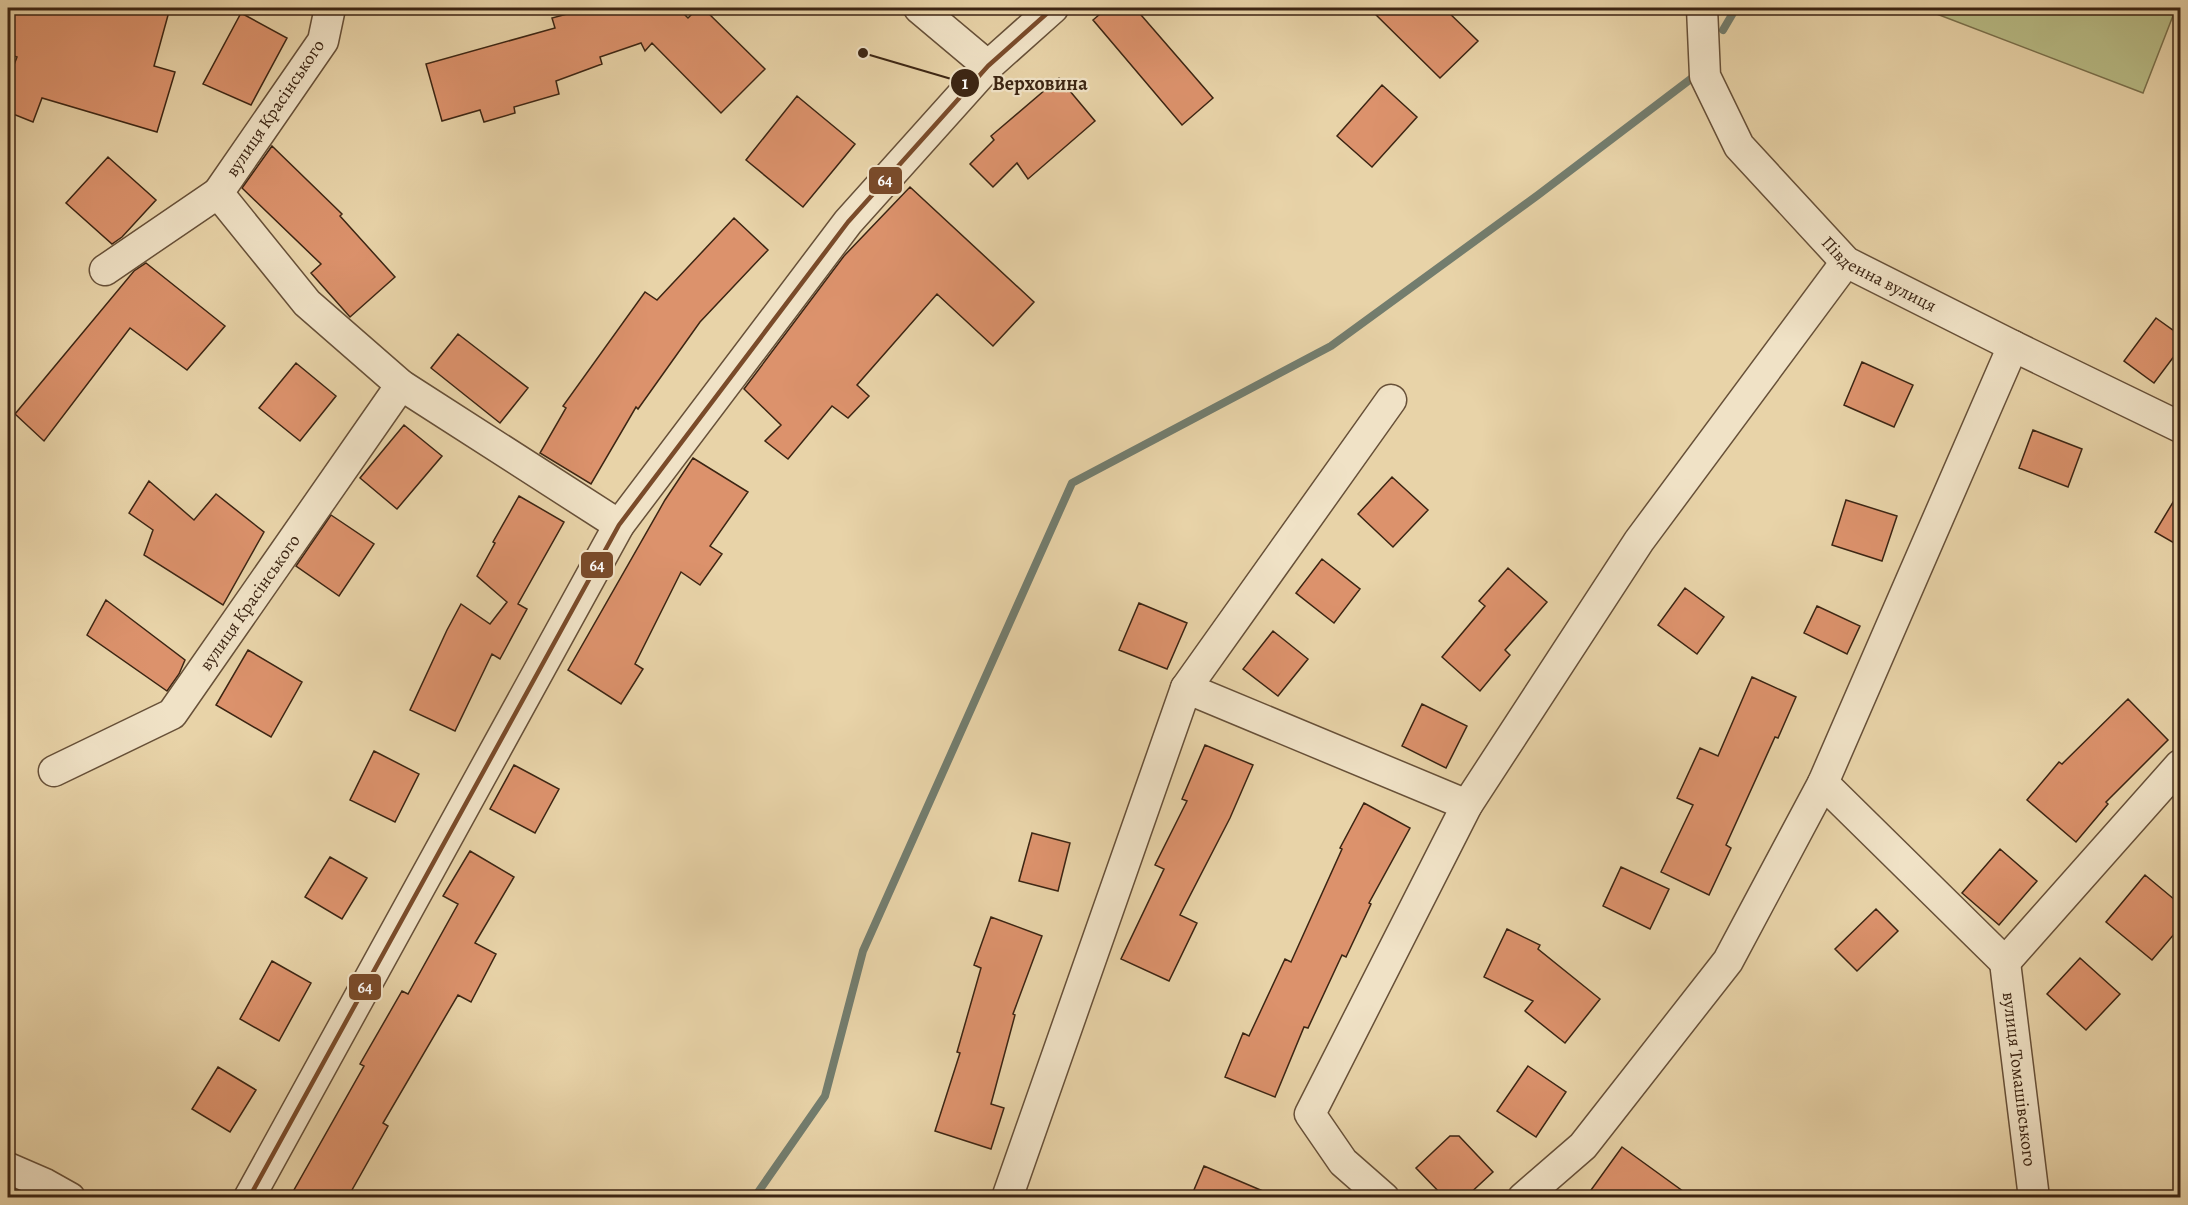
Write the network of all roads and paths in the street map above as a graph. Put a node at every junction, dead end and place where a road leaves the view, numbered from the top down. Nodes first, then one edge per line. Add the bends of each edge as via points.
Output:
1 (330, 8) edge
2 (919, 8) edge
3 (1053, 8) edge
4 (1702, 8) edge
5 (988, 66) junction
6 (218, 193) junction
7 (1846, 262) junction
8 (105, 270) dead end
9 (2013, 346) junction
10 (401, 385) junction
11 (1391, 400) dead end
12 (2181, 427) edge
13 (619, 525) junction
14 (1186, 688) junction
15 (2181, 765) edge
16 (54, 771) dead end
17 (1823, 783) junction
18 (1467, 805) junction
19 (2005, 962) junction
20 (8, 1168) edge
21 (70, 1197) edge
22 (249, 1197) edge
23 (1008, 1197) edge
24 (1384, 1197) edge
25 (1523, 1197) edge
26 (2034, 1197) edge

1 - 6 street, вулиця Красінського via 323,41
2 - 5 street
3 - 5 street
4 - 7 street, Південна вулиця via 1704,76 1739,146
5 - 13 street via 848,222
6 - 8 street
6 - 10 street, вулиця Красінського via 307,303
7 - 9 street, Південна вулиця
7 - 18 street via 1639,541
9 - 12 street, Південна вулиця
9 - 17 street
10 - 13 street, вулиця Красінського
10 - 16 street, вулиця Красінського via 172,714
11 - 14 street
13 - 22 street
14 - 18 street
14 - 23 street
15 - 19 street
17 - 19 street
17 - 25 street via 1728,961 1583,1146
18 - 24 street via 1310,1114 1343,1162
19 - 26 street, вулиця Томашівського
20 - 21 street

